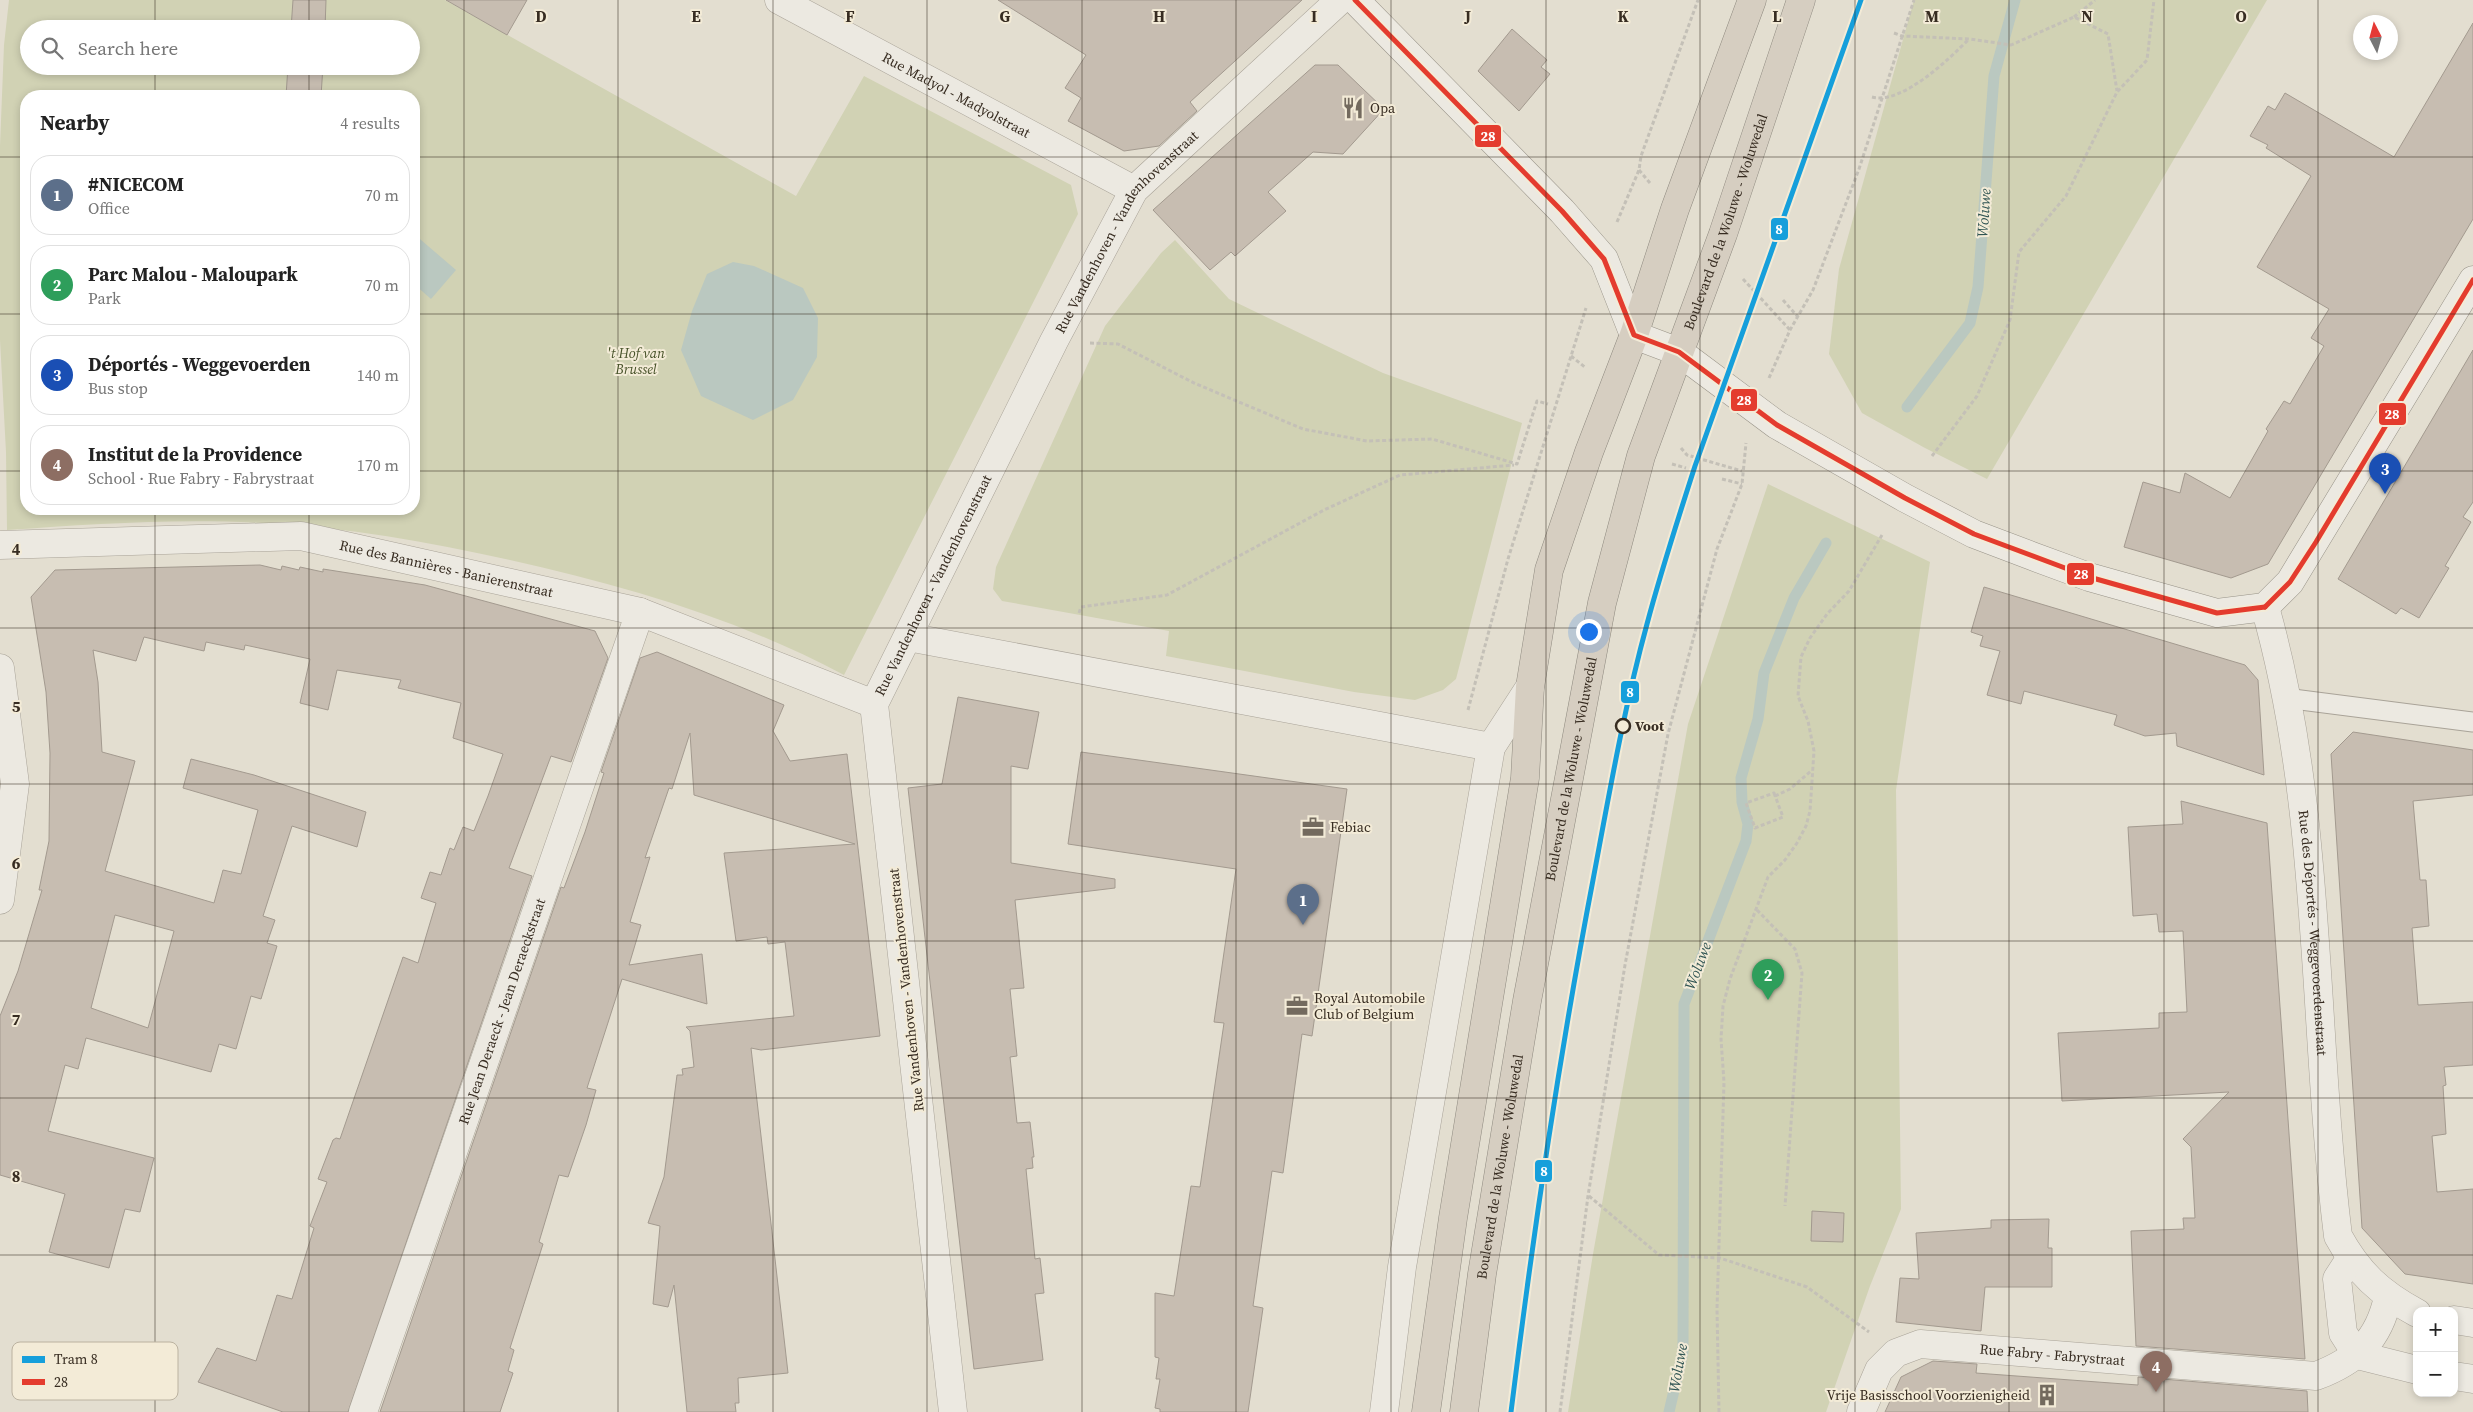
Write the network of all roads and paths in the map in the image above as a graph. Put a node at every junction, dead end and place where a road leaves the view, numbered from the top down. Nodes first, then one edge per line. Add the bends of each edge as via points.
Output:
1 (779, 0) edge
2 (1340, 0) edge
3 (1355, 0) edge
4 (1698, 0) edge
5 (1752, 0) edge
6 (1801, 0) edge
7 (1914, 0) edge
8 (2095, 0) edge
9 (2154, 0) edge
10 (2074, 17) junction
11 (1894, 33) dead end
12 (1902, 36) junction
13 (1970, 39) junction
14 (2117, 92) junction
15 (1872, 97) dead end
16 (1881, 99) junction
17 (1639, 170) junction
18 (1651, 184) dead end
19 (1134, 190) junction
20 (1626, 199) dead end
21 (2473, 280) edge
22 (1748, 286) dead end
23 (1783, 300) dead end
24 (1798, 317) junction
25 (1790, 330) junction
26 (1634, 335) junction
27 (1054, 341) junction
28 (1679, 352) junction
29 (1572, 356) dead end
30 (1589, 371) dead end
31 (1770, 376) dead end
32 (1548, 404) dead end
33 (1745, 445) dead end
34 (1687, 455) dead end
35 (1932, 456) dead end
36 (1517, 464) junction
37 (1742, 471) junction
38 (1722, 479) dead end
39 (1742, 484) junction
40 (1882, 535) dead end
41 (0, 545) edge
42 (2265, 607) junction
43 (640, 612) junction
44 (1080, 613) dead end
45 (908, 637) junction
46 (0, 668) edge
47 (1530, 687) junction
48 (2285, 698) junction
49 (874, 704) junction
50 (2473, 722) edge
51 (1491, 747) junction
52 (1811, 771) junction
53 (1776, 796) junction
54 (0, 900) edge
55 (1757, 910) junction
56 (1588, 1196) junction
57 (1785, 1206) dead end
58 (1720, 1258) junction
59 (2350, 1259) junction
60 (2388, 1297) junction
61 (2413, 1311) edge
62 (2458, 1321) edge
63 (2473, 1323) edge
64 (1896, 1353) junction
65 (2357, 1355) junction
66 (2413, 1370) edge
67 (2458, 1377) edge
68 (2473, 1379) edge
69 (363, 1412) edge
70 (953, 1412) edge
71 (1384, 1412) edge
72 (1426, 1412) edge
73 (1464, 1412) edge
74 (1560, 1412) edge
75 (1719, 1412) edge
76 (1861, 1412) edge

1 - 19 street, Rue Madyol - Madyolstraat
2 - 19 street, Rue Vandenhoven - Vandenhovenstraat
3 - 26 street via 1604,259
4 - 17 path via 1641,156
5 - 26 highway via 1675,209
6 - 28 highway, Boulevard de la Woluwe - Woluwedal via 1723,234
7 - 12 path
8 - 10 path
9 - 14 path via 2147,60
10 - 13 path via 2011,45
10 - 14 path via 2108,34
11 - 12 path
12 - 13 path
12 - 16 path
13 - 16 path via 1940,68 1899,94
14 - 35 path via 2066,196 2019,252 2010,320 1977,396
15 - 16 path
16 - 24 path via 1859,169 1816,281
17 - 18 path
17 - 20 path
19 - 27 street, Rue Vandenhoven - Vandenhovenstraat
21 - 42 street via 2316,542 2290,582
22 - 25 path
23 - 24 path
24 - 25 path
25 - 31 path
26 - 28 street
26 - 47 highway via 1589,452 1549,570
27 - 36 path via 1118,344 1194,383 1302,428 1367,441 1432,440
27 - 45 street, Rue Vandenhoven - Vandenhovenstraat
28 - 42 street via 1777,425 1974,534 2089,577 2217,613
28 - 73 highway, Boulevard de la Woluwe - Woluwedal via 1641,456 1602,603 1527,1000 1482,1274
29 - 30 path
32 - 36 path via 1537,401
33 - 37 path
34 - 37 path
36 - 44 path via 1400,475 1324,510 1167,595 1081,607
37 - 39 path
38 - 39 path
39 - 56 path via 1717,549 1668,734 1625,965
40 - 52 path via 1849,591 1827,614 1801,657 1798,696 1808,721 1814,751
41 - 43 street, Rue des Bannières - Banierenstraat via 301,536
42 - 48 street, Rue des Déportés - Weggevoerdenstraat via 2280,660
43 - 49 street, Rue des Bannières - Banierenstraat
43 - 69 street, Rue Jean Deraeck - Jean Deraeckstraat
45 - 49 street, Rue Vandenhoven - Vandenhovenstraat
45 - 51 street
46 - 54 street via 15,784
47 - 51 street
47 - 72 highway via 1525,778
48 - 50 lane
48 - 59 street, Rue des Déportés - Weggevoerdenstraat via 2307,824 2335,1212 2338,1236
49 - 70 street, Rue Vandenhoven - Vandenhovenstraat
51 - 71 street via 1404,1258
52 - 53 path
52 - 55 path via 1806,826 1785,860 1768,877
53 - 53 path via 1774,793 1746,803 1755,828 1783,817
55 - 57 path via 1795,949 1802,974
55 - 58 path via 1723,1006
56 - 58 path via 1659,1255
56 - 74 path
58 - 64 path via 1807,1287
58 - 75 path via 1717,1310
59 - 60 street, Rue des Déportés - Weggevoerdenstraat
59 - 65 street via 2337,1279 2343,1333
60 - 61 street, Rue des Déportés - Weggevoerdenstraat
60 - 65 street, Rue Fabry - Fabrystraat via 2384,1317
62 - 63 street
64 - 65 street, Rue Fabry - Fabrystraat via 1920,1344 2316,1376 2336,1369
64 - 76 street, Rue Fabry - Fabrystraat via 1880,1370
65 - 66 street
67 - 68 street

